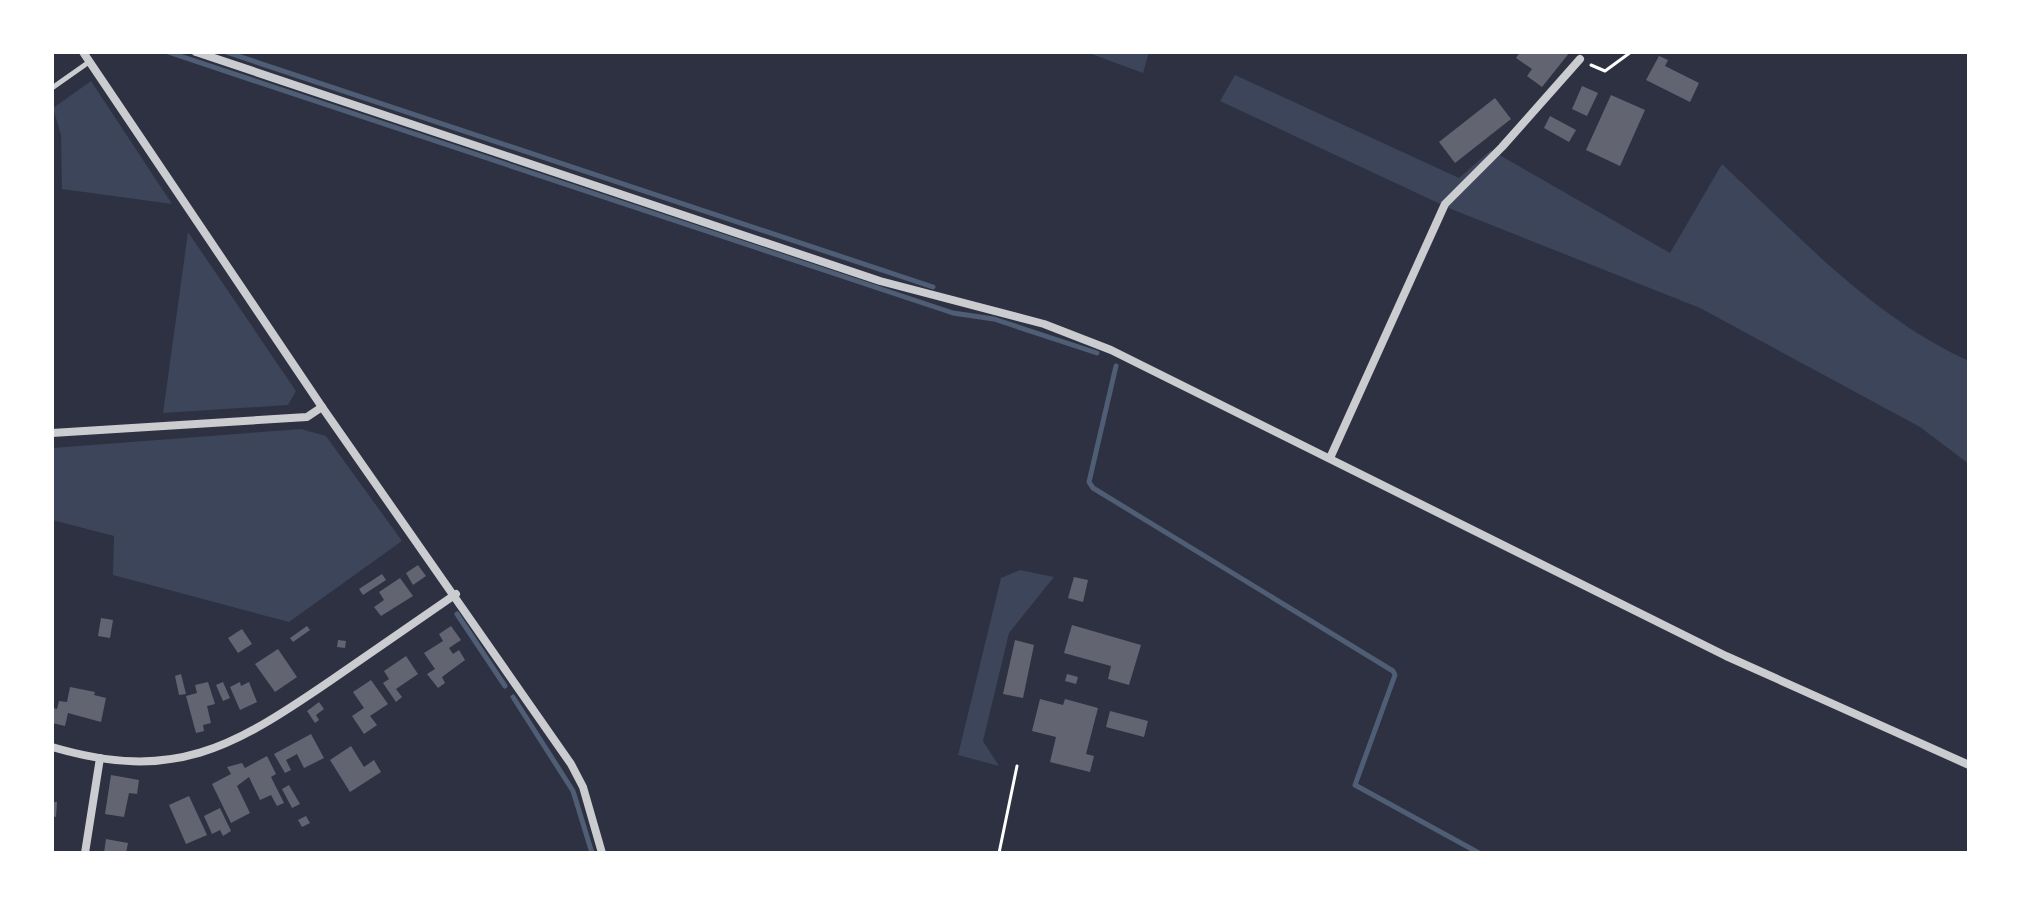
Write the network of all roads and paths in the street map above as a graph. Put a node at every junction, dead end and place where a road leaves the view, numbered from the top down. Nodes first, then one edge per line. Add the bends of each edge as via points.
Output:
1 (83, 52) edge
2 (196, 52) edge
3 (1631, 52) edge
4 (1580, 59) joint
5 (89, 62) junction
6 (52, 88) edge
7 (322, 407) junction
8 (52, 433) edge
9 (1330, 458) junction
10 (456, 594) junction
11 (52, 747) edge
12 (100, 758) junction
13 (1969, 765) edge
14 (1017, 766) dead end
15 (85, 853) edge
16 (602, 853) edge
17 (999, 853) edge

1 - 5 street
2 - 9 street via 880,281 1044,324 1111,350
3 - 4 path via 1605,71
4 - 9 street via 1445,204
5 - 6 lane
5 - 7 street
7 - 8 street via 307,417
7 - 10 street
9 - 13 street via 1726,656
10 - 12 street via 261,729 212,751 171,760
10 - 16 street via 571,764
11 - 12 street
12 - 15 street
14 - 17 path

